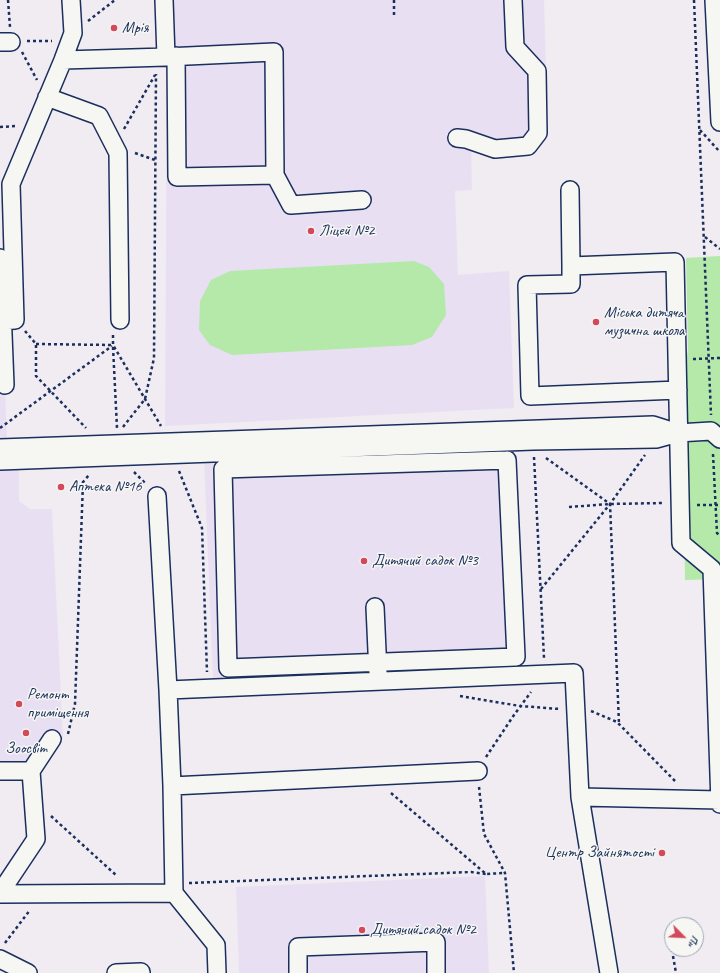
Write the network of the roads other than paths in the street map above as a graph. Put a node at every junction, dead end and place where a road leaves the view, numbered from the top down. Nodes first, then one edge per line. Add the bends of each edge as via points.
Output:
1 (71, 0) edge
2 (164, 0) edge
3 (513, 0) edge
4 (714, 0) edge
5 (171, 56) junction
6 (62, 60) junction
7 (47, 98) junction
8 (720, 122) edge
9 (457, 138) dead end
10 (275, 175) junction
11 (5, 184) edge
12 (570, 190) dead end
13 (362, 200) dead end
14 (0, 258) edge
15 (571, 266) junction
16 (6, 320) edge
17 (120, 320) road end
18 (5, 385) dead end
19 (678, 390) junction
20 (678, 433) junction
21 (716, 435) edge
22 (112, 447) junction
23 (0, 448) edge
24 (171, 448) junction
25 (0, 461) edge
26 (157, 496) road end
27 (716, 569) edge
28 (375, 607) dead end
29 (378, 662) junction
30 (379, 681) junction
31 (168, 690) junction
32 (59, 739) road end
33 (0, 771) edge
34 (31, 771) junction
35 (478, 771) road end
36 (172, 786) junction
37 (580, 797) junction
38 (720, 800) edge
39 (720, 804) edge
40 (174, 888) junction
41 (0, 894) edge
42 (2, 951) edge
43 (141, 972) dead end
44 (28, 973) edge
45 (116, 973) edge
46 (217, 973) edge
47 (298, 973) edge
48 (436, 973) edge
49 (609, 973) edge

1 - 6 street via 71,37
2 - 5 street
3 - 9 street via 514,47 537,71 538,133 528,146 495,149 466,138
4 - 8 street
5 - 6 street
5 - 10 street via 177,177
5 - 10 street via 274,52
6 - 7 street
7 - 11 street
7 - 17 street via 99,116 118,153
10 - 13 street via 291,205
11 - 16 street
12 - 15 street
14 - 16 street
15 - 19 street via 675,262
15 - 19 street via 571,284 527,285 530,396
16 - 18 street
19 - 20 street
20 - 21 street
20 - 24 street via 656,439 533,445
20 - 24 street via 653,425
20 - 27 street via 681,543
22 - 23 street
22 - 24 street
22 - 25 street
26 - 31 street
27 - 38 street
28 - 29 street
29 - 29 street via 228,668 223,469 507,460 516,657
29 - 30 street
30 - 31 street
30 - 37 street via 574,673
31 - 36 street
32 - 34 street
33 - 34 street
34 - 41 street via 36,839
35 - 36 street
36 - 40 street
37 - 38 street
37 - 49 street
38 - 39 street
40 - 41 street via 135,893
40 - 46 street via 216,945
42 - 44 street
43 - 45 street
47 - 48 street via 298,947 436,942

